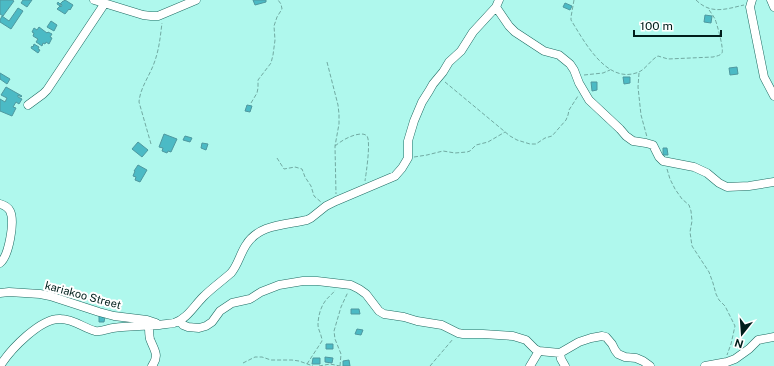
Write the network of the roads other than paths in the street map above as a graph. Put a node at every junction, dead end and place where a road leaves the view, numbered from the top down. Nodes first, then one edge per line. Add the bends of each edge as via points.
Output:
1 (94, 0) edge
2 (196, 0) edge
3 (771, 0) edge
4 (751, 2) edge
5 (111, 3) edge
6 (498, 3) edge
7 (774, 7) edge
8 (774, 96) edge
9 (28, 105) dead end
10 (774, 182) edge
11 (0, 204) edge
12 (0, 263) edge
13 (0, 293) edge
14 (180, 321) junction
15 (160, 325) junction
16 (149, 326) junction
17 (774, 337) edge
18 (539, 351) junction
19 (560, 353) junction
20 (0, 366) edge
21 (152, 366) edge
22 (530, 366) edge
23 (565, 366) edge
24 (650, 366) edge
25 (705, 366) edge

1 - 5 street
2 - 5 street via 158,16 143,15
3 - 7 street
4 - 8 street via 764,77
5 - 9 street via 47,90
6 - 10 street via 508,26 570,64 589,100 633,141 649,143 666,162 694,167 727,187
6 - 14 street via 473,32 461,51 448,62 444,72 422,102 408,141 408,158 395,176 336,201 312,218 269,227 254,236 246,245 231,273
11 - 12 street via 10,210 12,217 5,257
13 - 15 street, kariakoo Street via 50,296 114,316 147,320
14 - 15 street
14 - 18 street via 188,327 200,328 212,322 220,311 232,303 250,299 279,285 317,281 351,285 360,289 382,313 442,325 468,335 512,336 526,340
15 - 16 street
16 - 20 street via 100,331 71,321 54,319 40,325 29,334
16 - 21 street via 149,337 156,355
17 - 25 street via 758,340 727,362
18 - 19 street
18 - 22 street
19 - 23 street
19 - 24 street via 579,342 602,336 609,340 618,354 636,358

